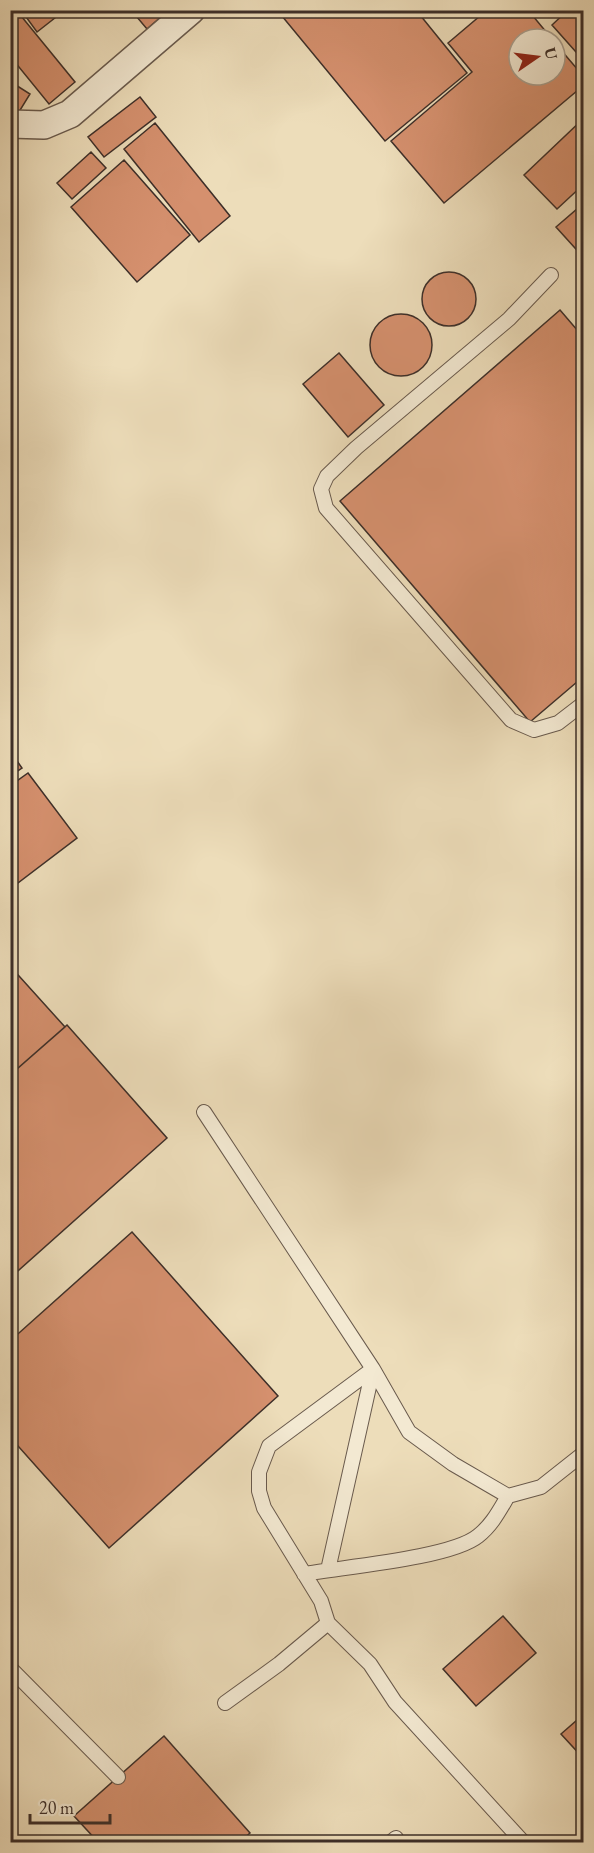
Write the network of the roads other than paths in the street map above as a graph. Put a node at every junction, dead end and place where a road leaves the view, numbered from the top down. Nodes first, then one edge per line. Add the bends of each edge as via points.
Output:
1 (191, 10) edge
2 (10, 124) edge
3 (551, 275) dead end
4 (584, 703) edge
5 (204, 1112) dead end
6 (373, 1369) junction
7 (584, 1453) edge
8 (508, 1496) junction
9 (328, 1570) junction
10 (304, 1574) junction
11 (328, 1623) junction
12 (10, 1668) edge
13 (225, 1702) dead end
14 (118, 1777) dead end
15 (523, 1842) edge

1 - 2 street via 70,114 44,125
3 - 4 lane via 509,319 356,448 327,476 321,489 326,508 511,720 534,730 558,723
5 - 6 lane
6 - 8 lane via 409,1432
6 - 9 lane
6 - 10 lane via 269,1446 259,1472 264,1508
7 - 8 lane via 541,1487
8 - 9 lane via 492,1524 477,1538 451,1550
9 - 10 lane
10 - 11 lane via 321,1601
11 - 13 lane
11 - 15 lane via 370,1665 395,1702
12 - 14 lane

